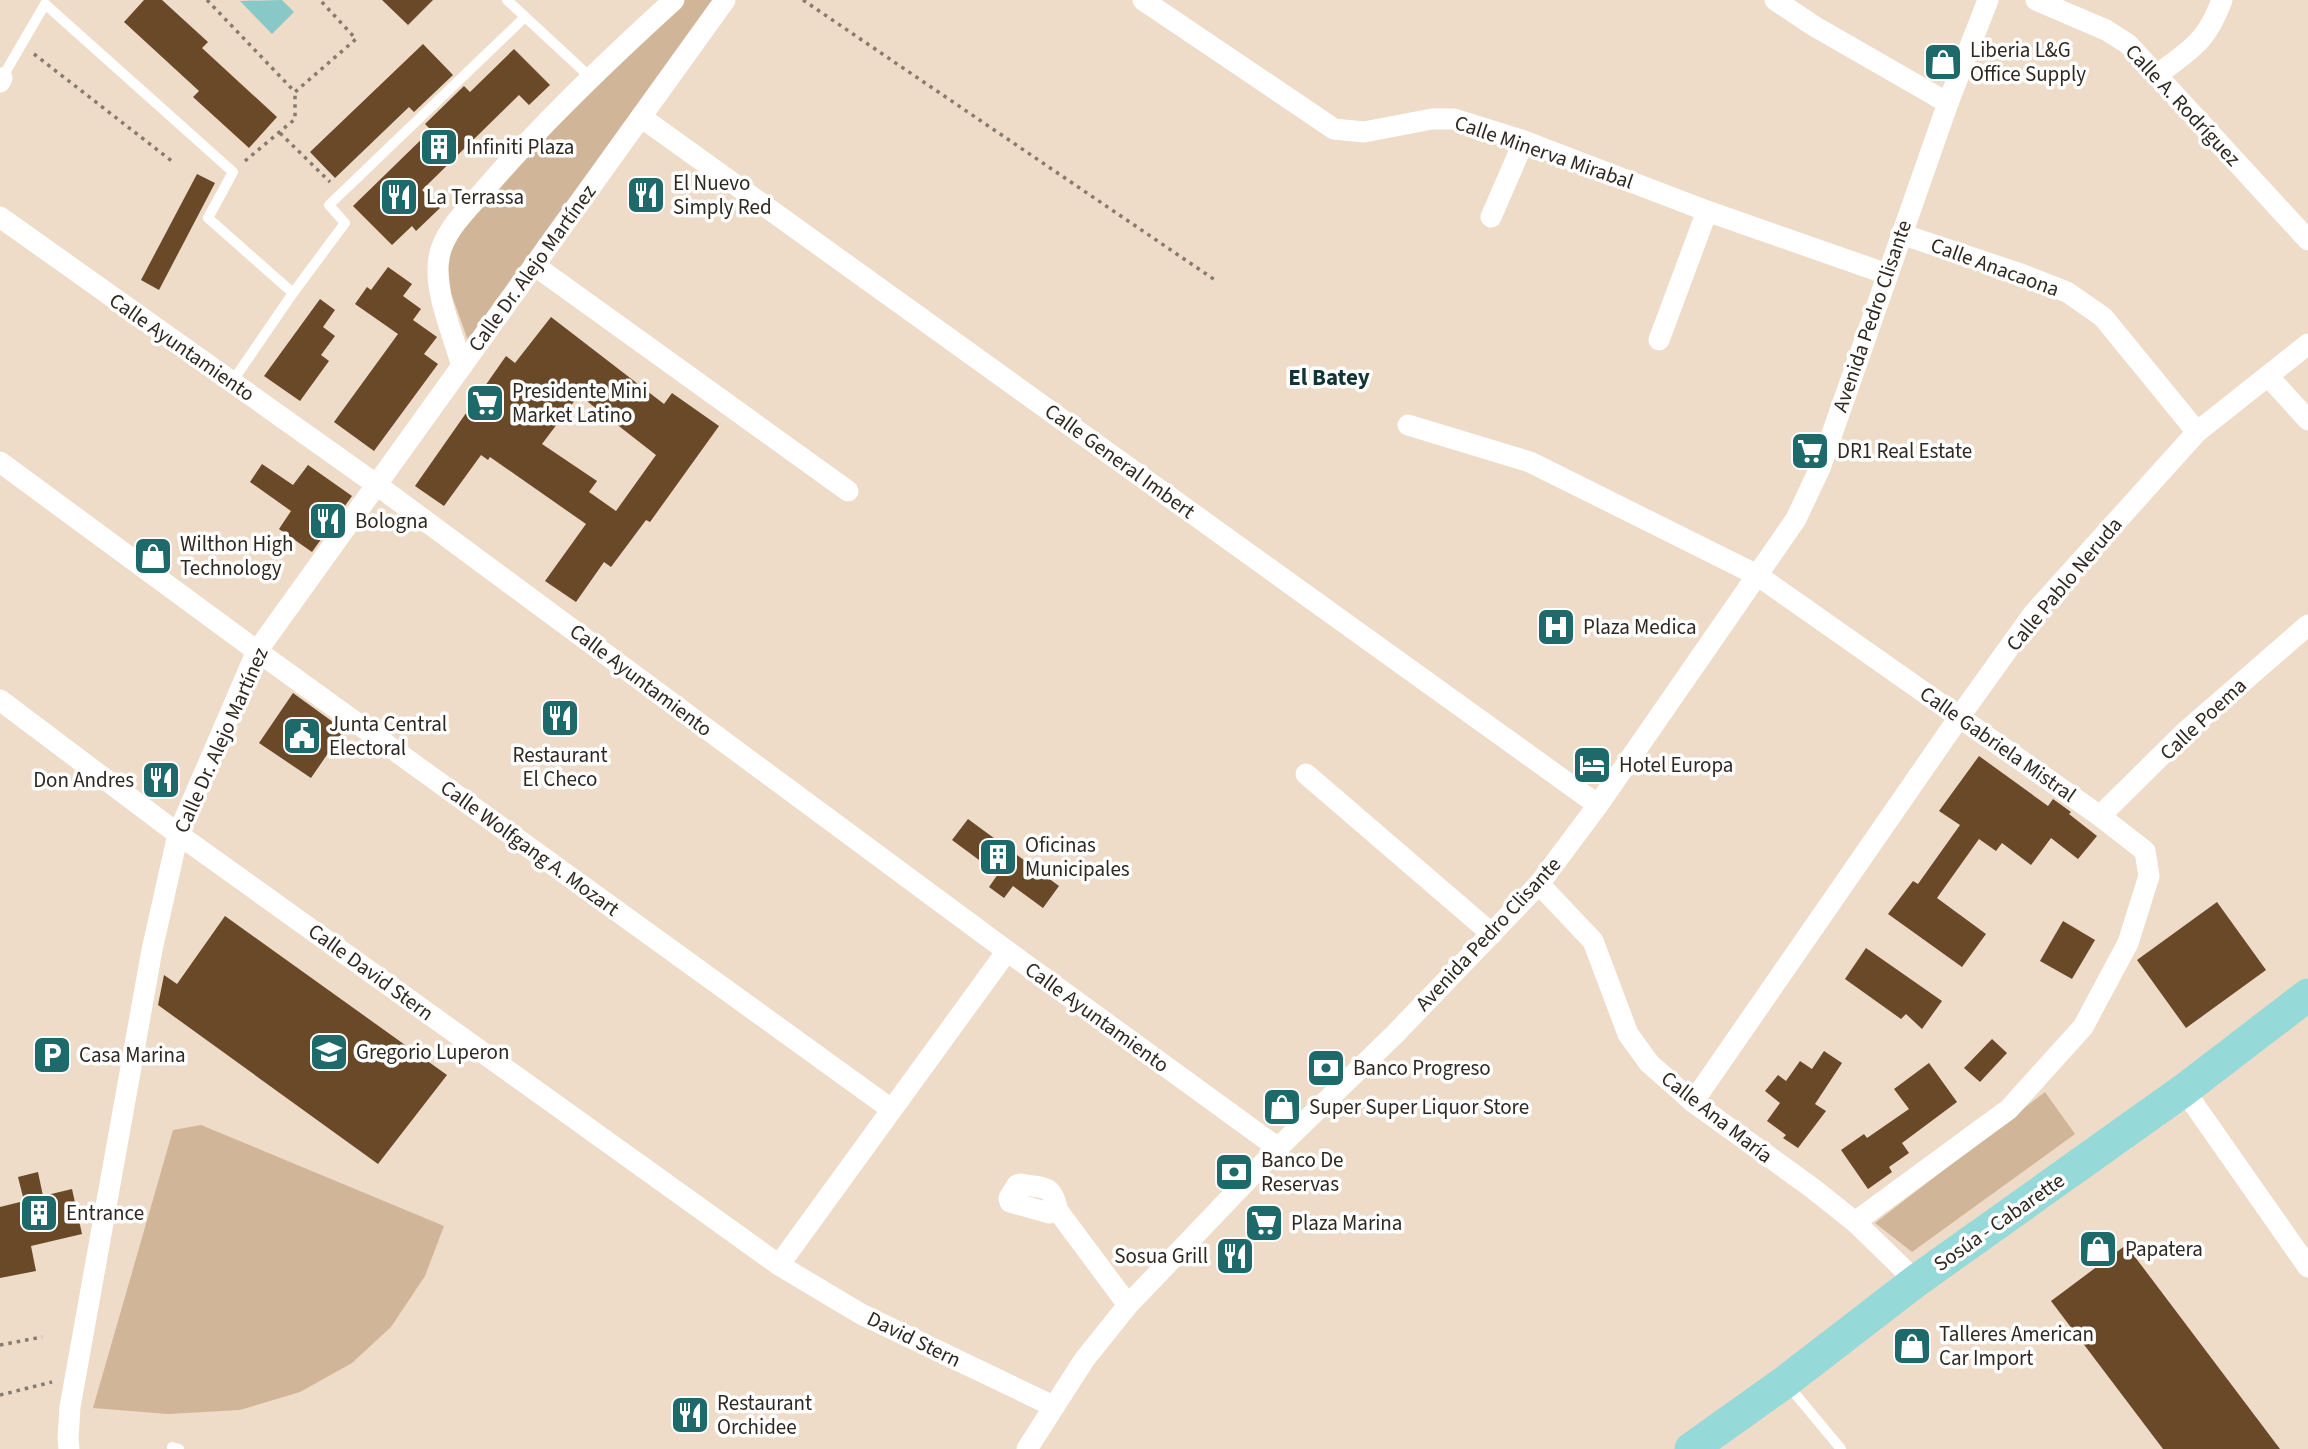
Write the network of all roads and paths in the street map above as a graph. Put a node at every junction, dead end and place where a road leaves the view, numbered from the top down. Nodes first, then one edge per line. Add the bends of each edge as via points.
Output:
1 (207, 0) edge
2 (320, 0) edge
3 (507, 0) edge
4 (674, 0) edge
5 (725, 0) edge
6 (803, 0) edge
7 (1143, 0) edge
8 (1774, 0) edge
9 (1988, 0) edge
10 (2036, 0) edge
11 (2222, 0) edge
12 (525, 17) junction
13 (22, 44) junction
14 (2157, 75) junction
15 (590, 77) junction
16 (1, 80) edge
17 (295, 92) junction
18 (1948, 103) junction
19 (641, 117) junction
20 (279, 133) junction
21 (1524, 141) junction
22 (173, 162) dead end
23 (233, 172) junction
24 (341, 193) junction
25 (1707, 211) junction
26 (0, 217) edge
27 (1491, 217) dead end
28 (1901, 234) junction
29 (2308, 240) edge
30 (534, 265) junction
31 (1887, 274) junction
32 (1215, 280) dead end
33 (293, 293) junction
34 (1659, 340) dead end
35 (2308, 344) edge
36 (462, 366) junction
37 (2268, 376) junction
38 (232, 382) junction
39 (2308, 420) edge
40 (1408, 425) dead end
41 (2197, 432) junction
42 (0, 463) edge
43 (377, 485) junction
44 (848, 491) dead end
45 (1757, 575) junction
46 (2308, 625) edge
47 (257, 651) junction
48 (0, 700) edge
49 (1960, 716) junction
50 (1306, 774) dead end
51 (1598, 805) junction
52 (2100, 816) junction
53 (178, 834) junction
54 (1539, 884) junction
55 (1492, 934) junction
56 (1007, 951) junction
57 (2308, 995) edge
58 (2184, 1090) junction
59 (1693, 1102) junction
60 (891, 1109) junction
61 (1278, 1148) junction
62 (1058, 1211) dead end
63 (1855, 1222) junction
64 (779, 1265) junction
65 (2308, 1268) edge
66 (1916, 1281) junction
67 (1128, 1305) junction
68 (42, 1337) dead end
69 (0, 1345) edge
70 (52, 1382) dead end
71 (1785, 1382) junction
72 (0, 1395) edge
73 (1053, 1406) junction
74 (69, 1449) edge
75 (1027, 1449) edge
76 (1691, 1449) edge
77 (1841, 1449) edge

1 - 17 path
2 - 17 path via 356,39
3 - 12 lane
4 - 15 street
5 - 19 street, Calle Dr. Alejo Martínez
6 - 32 path
7 - 21 street, Calle Minerva Mirabal via 1334,129 1364,132 1443,118
8 - 18 street
9 - 18 street, Avenida Pedro Clisante
10 - 14 street, Calle A. Rodríguez via 2116,35
11 - 14 street via 2201,41
12 - 15 lane
12 - 24 lane
13 - 16 lane
13 - 22 path
13 - 23 lane via 45,4
14 - 29 street, Calle A. Rodríguez
15 - 36 street via 455,224 439,253 439,288
17 - 20 path via 295,120
18 - 28 street, Avenida Pedro Clisante
19 - 30 street, Calle Dr. Alejo Martínez
19 - 51 street, Calle General Imbert
20 - 23 path
20 - 24 path
21 - 25 street, Calle Minerva Mirabal
21 - 27 street
23 - 33 lane via 208,218
24 - 33 lane via 329,205 345,223
25 - 31 street, Calle Minerva Mirabal
25 - 34 street
26 - 38 street, Calle Ayuntamiento
28 - 31 street, Avenida Pedro Clisante
28 - 41 street, Calle Anacaona via 2067,292 2103,317
30 - 36 street, Calle Dr. Alejo Martínez
30 - 44 street
31 - 45 street, Avenida Pedro Clisante via 1820,468 1796,519
33 - 38 lane
35 - 37 street, Calle Pablo Neruda
36 - 43 street, Calle Dr. Alejo Martínez
37 - 39 street
37 - 41 street, Calle Pablo Neruda
38 - 43 street, Calle Ayuntamiento
40 - 45 street, Calle Gabriela Mistral via 1530,462
41 - 49 street, Calle Pablo Neruda via 2034,614
42 - 47 street, Calle Wolfgang A. Mozart
43 - 47 street, Calle Dr. Alejo Martínez
43 - 56 street, Calle Ayuntamiento
45 - 49 street, Calle Gabriela Mistral
45 - 51 street, Avenida Pedro Clisante
46 - 52 street, Calle Poema via 2184,733
47 - 53 street, Calle Dr. Alejo Martínez
47 - 60 street, Calle Wolfgang A. Mozart
48 - 53 street, Calle David Stern
49 - 52 street, Calle Gabriela Mistral
49 - 59 street, Calle Pablo Neruda
50 - 55 street
51 - 54 street, Avenida Pedro Clisante
52 - 63 street, Calle Gabriela Mistral via 2146,850 2150,876 2128,943 2083,1027 2009,1109
53 - 64 street, Calle David Stern
53 - 74 street, Calle Dr. Alejo Martínez via 152,950 70,1407
54 - 55 street, Avenida Pedro Clisante
54 - 59 street, Calle Ana María via 1593,941 1637,1049
55 - 61 street, Avenida Pedro Clisante
56 - 60 street
56 - 61 street, Calle Ayuntamiento
57 - 58 main road, Sosúa - Cabarette
58 - 65 street
58 - 66 main road, Sosúa - Cabarette
59 - 63 street, Calle Ana María
60 - 64 street
61 - 67 street, Avenida Pedro Clisante
62 - 67 street
63 - 66 street, Calle Ana María
64 - 73 street, David Stern via 861,1314
66 - 71 main road, Sosúa - Cabarette
67 - 73 street, Avenida Pedro Clisante
68 - 69 path
70 - 72 path
71 - 76 main road, Sosúa - Cabarette
71 - 77 lane
73 - 75 street, Avenida Pedro Clisante

